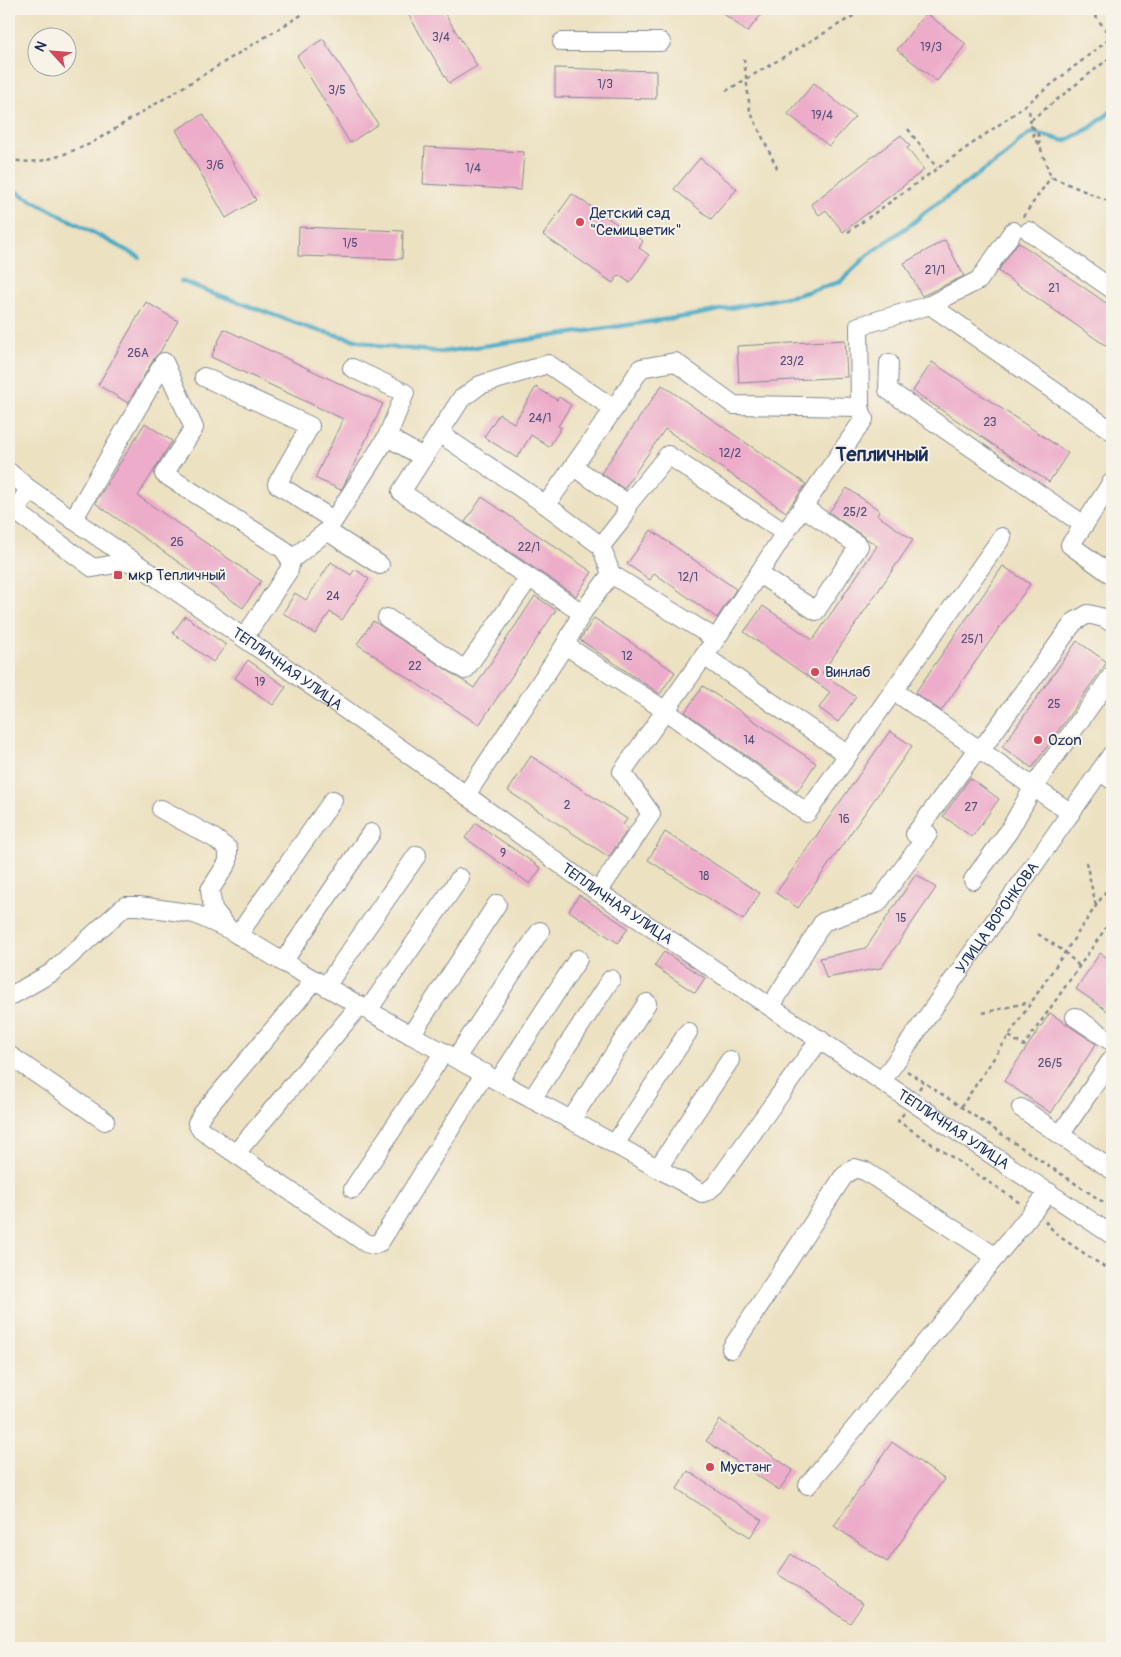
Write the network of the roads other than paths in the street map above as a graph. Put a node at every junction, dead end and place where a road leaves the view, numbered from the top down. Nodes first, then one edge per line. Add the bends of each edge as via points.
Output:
1 (562, 42) dead end
2 (661, 42) dead end
3 (1112, 288) edge
4 (930, 304) junction
5 (889, 362) dead end
6 (352, 368) dead end
7 (204, 377) dead end
8 (860, 407) junction
9 (614, 409) junction
10 (1112, 431) edge
11 (439, 433) junction
12 (387, 437) junction
13 (423, 457) junction
14 (574, 467) junction
15 (9, 472) edge
16 (1112, 482) edge
17 (29, 489) junction
18 (628, 504) junction
19 (546, 505) junction
20 (803, 507) junction
21 (73, 520) junction
22 (330, 525) junction
23 (1084, 525) junction
24 (785, 533) junction
25 (1002, 537) dead end
26 (601, 546) junction
27 (291, 560) junction
28 (132, 561) junction
29 (380, 565) dead end
30 (611, 574) junction
31 (759, 574) junction
32 (1112, 575) edge
33 (530, 578) junction
34 (582, 613) junction
35 (387, 618) dead end
36 (1112, 623) edge
37 (244, 638) junction
38 (716, 639) junction
39 (565, 645) junction
40 (704, 656) junction
41 (1112, 675) edge
42 (894, 691) junction
43 (666, 711) junction
44 (978, 748) junction
45 (1112, 754) edge
46 (848, 755) junction
47 (1106, 776) edge
48 (1034, 786) junction
49 (466, 795) junction
50 (334, 800) dead end
51 (161, 809) dead end
52 (1071, 813) junction
53 (371, 833) dead end
54 (417, 855) dead end
55 (460, 878) dead end
56 (973, 880) dead end
57 (598, 892) junction
58 (497, 904) dead end
59 (540, 930) dead end
60 (234, 933) junction
61 (578, 959) dead end
62 (282, 962) junction
63 (611, 979) dead end
64 (321, 983) junction
65 (9, 997) edge
66 (647, 1003) dead end
67 (771, 1006) junction
68 (364, 1007) junction
69 (1075, 1017) dead end
70 (688, 1032) dead end
71 (411, 1034) junction
72 (820, 1039) junction
73 (1112, 1042) edge
74 (9, 1054) edge
75 (450, 1055) junction
76 (730, 1060) dead end
77 (1112, 1060) edge
78 (492, 1077) junction
79 (882, 1081) junction
80 (532, 1099) junction
81 (1021, 1108) dead end
82 (571, 1120) junction
83 (105, 1121) dead end
84 (1060, 1135) junction
85 (615, 1144) junction
86 (236, 1153) junction
87 (658, 1168) junction
88 (1112, 1170) edge
89 (353, 1189) dead end
90 (1049, 1192) junction
91 (1112, 1235) edge
92 (996, 1257) junction
93 (731, 1349) dead end
94 (808, 1485) dead end

1 - 2 street
3 - 4 street via 1021,231 979,280
4 - 8 street via 859,326
4 - 10 street
5 - 23 street via 888,390
6 - 12 street via 405,393
7 - 22 street via 310,426 277,484
8 - 9 street via 734,405 675,362 641,368
8 - 20 street via 864,419
9 - 11 street via 548,364 480,385 461,399
9 - 14 street
11 - 13 street
11 - 19 street
12 - 13 street
12 - 22 street
13 - 33 street via 401,492
14 - 18 street
14 - 19 street
15 - 17 street, ТЕПЛИЧНАЯ УЛИЦА
16 - 23 street
17 - 21 street, ТЕПЛИЧНАЯ УЛИЦА
17 - 28 street via 18,513 93,568
18 - 24 street via 668,455
18 - 26 street via 624,517
19 - 26 street
20 - 24 street
20 - 31 street via 859,546 854,554 816,611
21 - 27 street via 164,362 194,428 164,474 283,549
21 - 28 street, ТЕПЛИЧНАЯ УЛИЦА
22 - 27 street
22 - 29 street
23 - 32 street via 1070,545
24 - 31 street
25 - 42 street
26 - 30 street
27 - 37 street via 289,570
28 - 37 street, ТЕПЛИЧНАЯ УЛИЦА
30 - 34 street
30 - 38 street
31 - 38 street
33 - 34 street
33 - 35 street via 465,670
34 - 39 street
36 - 44 street via 1088,614 1074,622 986,743
37 - 49 street, ТЕПЛИЧНАЯ УЛИЦА
38 - 40 street
39 - 43 street
39 - 49 street
40 - 43 street
40 - 46 street
41 - 48 street
42 - 44 street
42 - 46 street
43 - 46 street via 807,813
43 - 57 street via 622,772 651,814
44 - 48 street
44 - 67 street via 878,903 823,922
45 - 47 street, УЛИЦА ВОРОНКОВА
47 - 52 street, УЛИЦА ВОРОНКОВА
48 - 52 street
48 - 56 street via 1009,831
49 - 57 street, ТЕПЛИЧНАЯ УЛИЦА
50 - 60 street
51 - 60 street via 228,849 228,862 210,890 213,909
52 - 79 street, УЛИЦА ВОРОНКОВА
53 - 62 street
54 - 64 street
55 - 68 street
57 - 67 street, ТЕПЛИЧНАЯ УЛИЦА
58 - 71 street
59 - 75 street
60 - 62 street
60 - 65 street via 194,914 126,906 51,973
61 - 78 street
62 - 64 street
63 - 80 street
64 - 68 street
64 - 86 street via 197,1123 201,1130
66 - 82 street
67 - 72 street, ТЕПЛИЧНАЯ УЛИЦА
68 - 71 street
68 - 86 street
69 - 73 street
70 - 85 street
71 - 75 street
72 - 79 street, ТЕПЛИЧНАЯ УЛИЦА
72 - 87 street via 708,1191 702,1193
74 - 83 street
75 - 78 street
75 - 89 street
76 - 87 street
77 - 84 street
78 - 80 street
78 - 86 street via 380,1242 374,1245 366,1243
79 - 90 street, ТЕПЛИЧНАЯ УЛИЦА
80 - 82 street
81 - 84 street
82 - 85 street
84 - 88 street
85 - 87 street
90 - 91 street, ТЕПЛИЧНАЯ УЛИЦА
90 - 92 street
92 - 93 street via 865,1171 854,1168 842,1177
92 - 94 street

